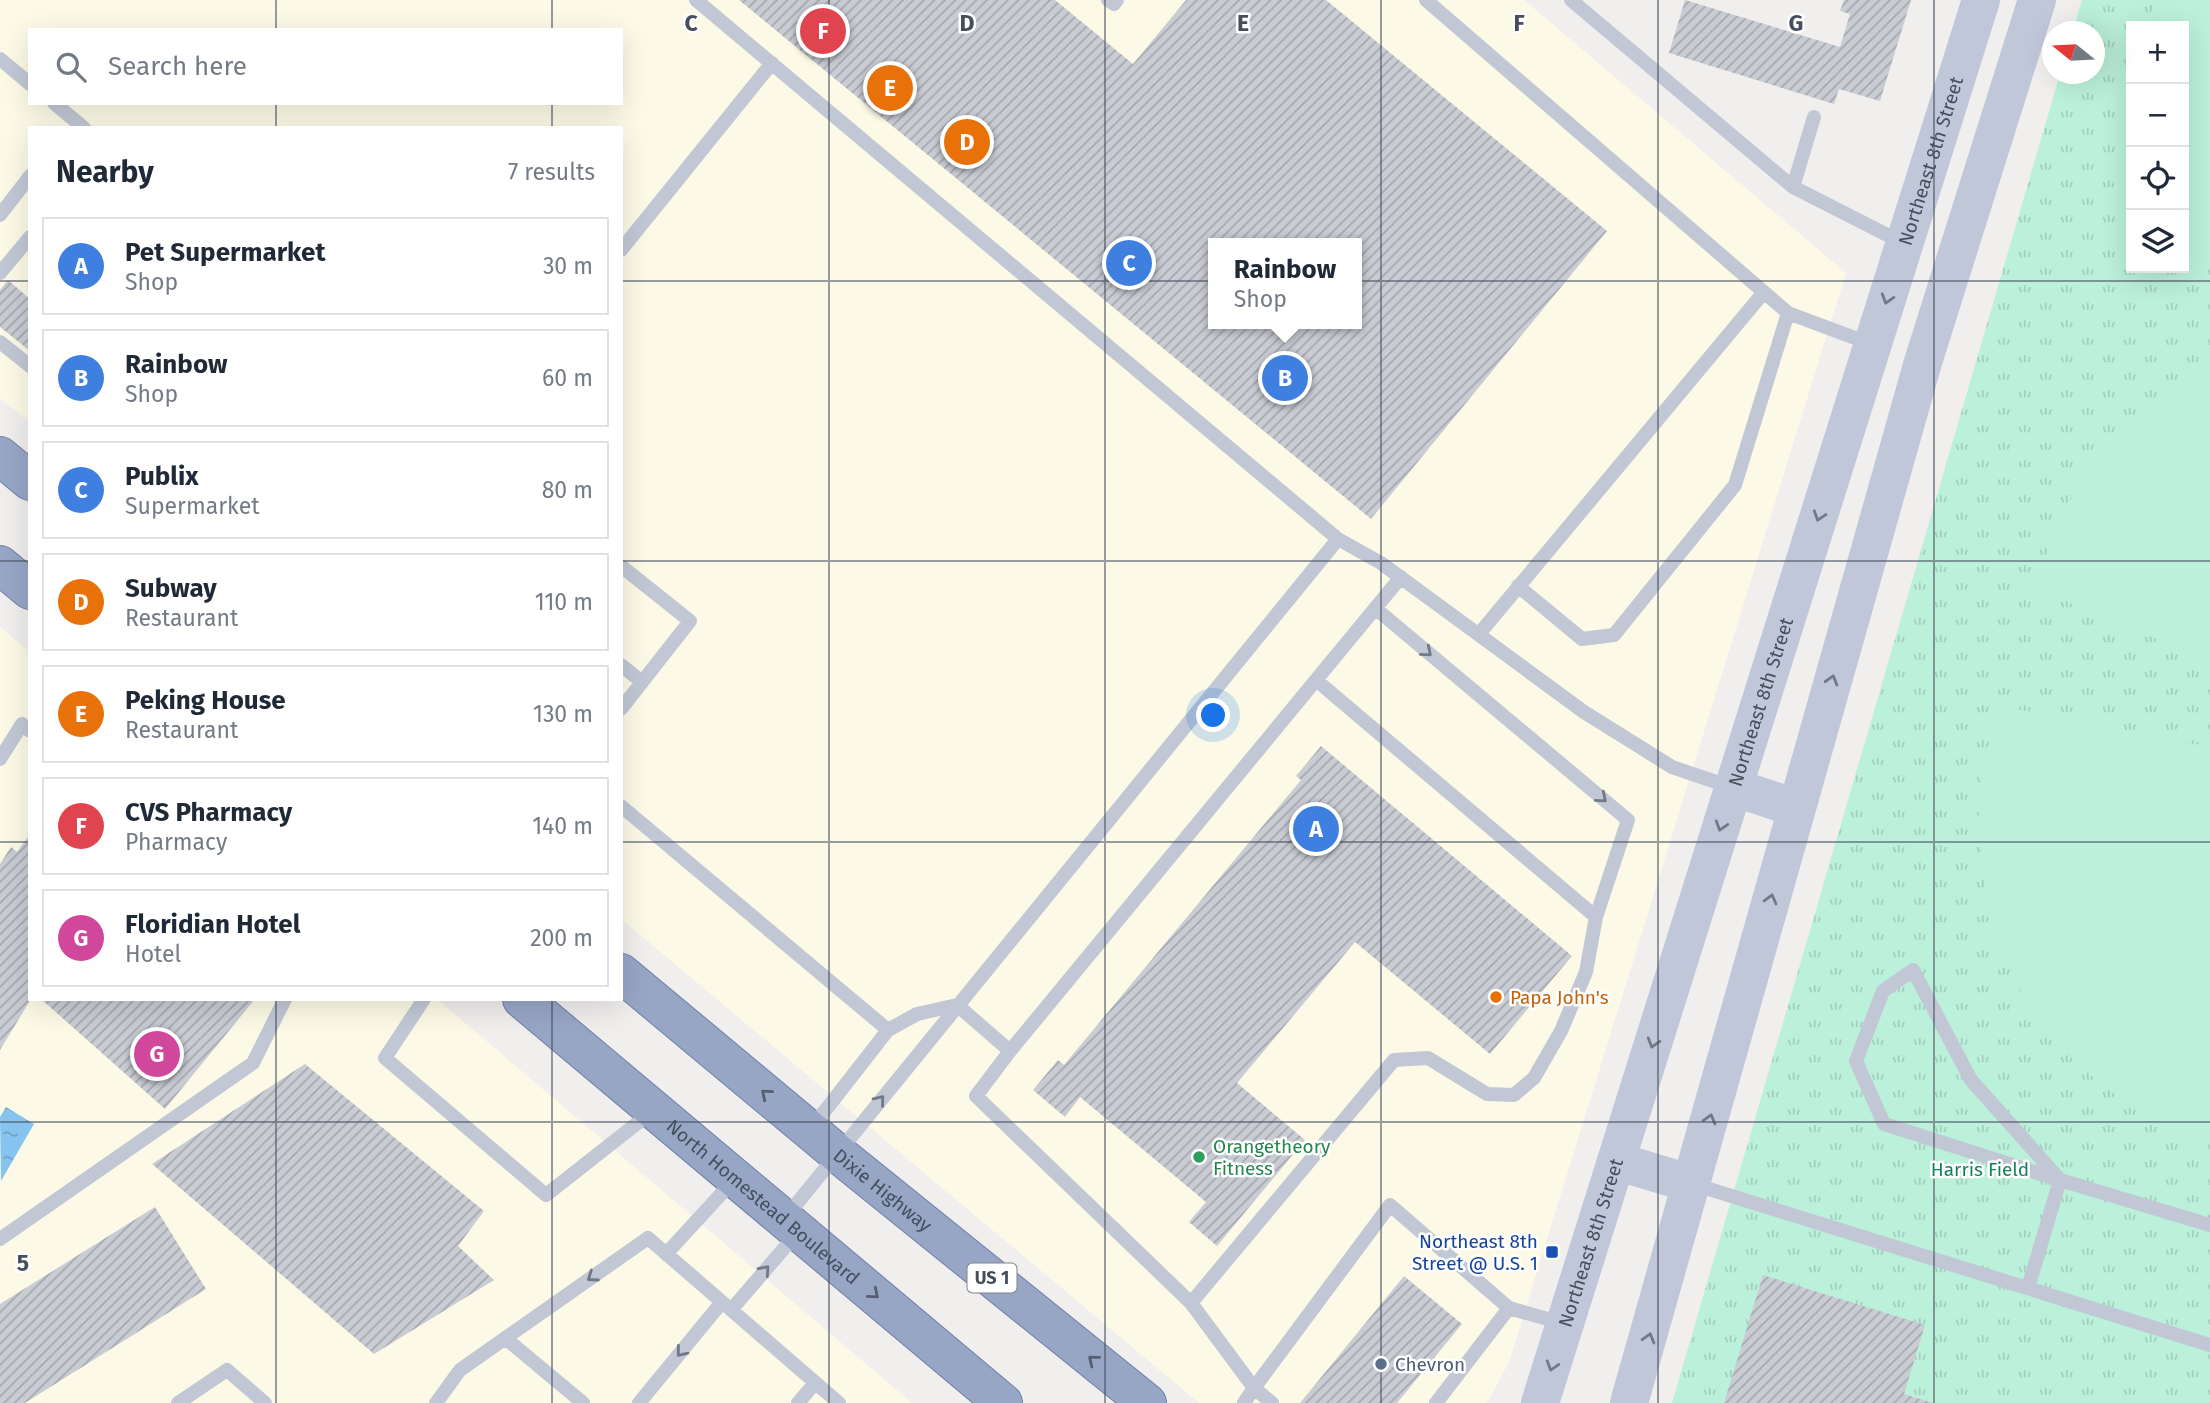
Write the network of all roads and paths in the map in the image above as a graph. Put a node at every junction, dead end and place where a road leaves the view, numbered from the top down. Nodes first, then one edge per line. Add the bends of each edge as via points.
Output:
1 (696, 0) edge
2 (1108, 0) edge
3 (1117, 0) edge
4 (1426, 0) edge
5 (1571, 0) edge
6 (1980, 0) edge
7 (2036, 0) edge
8 (772, 63) junction
9 (2, 66) edge
10 (28, 83) edge
11 (56, 105) edge
12 (1814, 117) dead end
13 (74, 125) edge
14 (28, 179) edge
15 (1793, 187) junction
16 (0, 215) edge
17 (28, 239) edge
18 (1904, 244) junction
19 (623, 248) edge
20 (1955, 261) junction
21 (0, 273) edge
22 (1764, 292) junction
23 (1788, 313) junction
24 (0, 342) edge
25 (1873, 345) junction
26 (1923, 362) junction
27 (28, 364) edge
28 (0, 456) edge
29 (28, 479) edge
30 (1338, 539) junction
31 (0, 565) edge
32 (623, 568) edge
33 (1401, 577) junction
34 (1518, 586) junction
35 (28, 588) edge
36 (1375, 608) junction
37 (1479, 634) junction
38 (623, 667) edge
39 (1316, 680) junction
40 (642, 682) junction
41 (623, 706) edge
42 (28, 729) edge
43 (0, 759) edge
44 (1733, 787) junction
45 (623, 808) edge
46 (1796, 808) junction
47 (1596, 917) junction
48 (623, 975) edge
49 (284, 1001) edge
50 (423, 1001) edge
51 (524, 1001) edge
52 (957, 1006) junction
53 (888, 1030) junction
54 (1010, 1051) junction
55 (655, 1110) junction
56 (823, 1142) junction
57 (1616, 1161) junction
58 (736, 1177) junction
59 (2060, 1180) junction
60 (1692, 1184) junction
61 (792, 1224) junction
62 (2210, 1224) edge
63 (0, 1239) edge
64 (666, 1254) junction
65 (2028, 1288) junction
66 (1191, 1303) junction
67 (727, 1306) junction
68 (1509, 1308) junction
69 (1565, 1324) junction
70 (505, 1338) junction
71 (2210, 1345) edge
72 (816, 1383) junction
73 (1254, 1388) junction
74 (178, 1403) edge
75 (265, 1403) edge
76 (436, 1403) edge
77 (583, 1403) edge
78 (639, 1403) edge
79 (798, 1403) edge
80 (839, 1403) edge
81 (1003, 1403) edge
82 (1147, 1403) edge
83 (1244, 1403) edge
84 (1272, 1403) edge
85 (1436, 1403) edge
86 (1540, 1403) edge
87 (1629, 1403) edge

1 - 8 lane
2 - 3 lane via 1114,4
4 - 22 lane
5 - 15 lane
6 - 18 main road, Northeast 8th Street
7 - 20 main road
8 - 19 lane
8 - 30 lane
9 - 10 lane
11 - 13 lane
12 - 15 lane
14 - 16 lane
15 - 18 lane
17 - 21 lane
18 - 20 main road
18 -> 25 main road, Northeast 8th Street
20 - 26 main road
22 - 23 lane
22 - 34 lane
23 - 25 lane
23 - 34 lane via 1735,485 1614,635 1582,639
24 - 27 lane
25 - 26 main road
25 -> 44 main road, Northeast 8th Street
46 -> 26 main road
28 - 29 highway
30 - 33 lane
30 - 52 lane
31 - 35 highway
32 - 40 lane via 690,621
33 - 36 lane
33 - 37 lane
34 - 37 lane
36 - 39 lane
36 -> 47 lane via 1628,820
37 - 44 lane via 1584,712 1672,767
38 - 40 lane
39 - 47 lane
39 - 54 lane
40 - 41 lane
42 - 43 lane via 22,724
44 - 46 main road
44 -> 57 main road, Northeast 8th Street
45 - 53 lane
60 -> 46 main road
47 - 66 lane via 1587,972 1534,1079 1514,1095 1487,1094 1428,1058 1394,1060
56 -> 48 highway, Dixie Highway / US 1
49 - 63 lane via 253,1063
50 - 55 lane via 385,1058 546,1195
51 - 55 highway, North Homestead Boulevard
52 - 53 lane via 917,1014
52 - 54 lane
56 -> 52 lane
53 - 56 lane
54 - 66 lane via 976,1096
55 - 58 highway, North Homestead Boulevard
56 - 61 lane
82 -> 56 highway, Dixie Highway / US 1
57 - 60 main road
57 - 69 main road, Northeast 8th Street
58 - 61 highway, North Homestead Boulevard
58 - 64 lane
59 - 59 lane via 1971,1080 1913,970 1883,991 1856,1061 1884,1124
59 - 62 lane
59 - 65 lane
60 - 65 lane
87 -> 60 main road
67 -> 61 lane
61 -> 81 highway, North Homestead Boulevard
64 - 67 lane
64 -> 70 lane via 648,1238
65 - 71 lane
66 - 73 lane
67 - 72 lane
67 -> 78 lane
68 - 69 lane
68 - 73 lane via 1390,1205
68 - 85 lane
69 -> 86 main road, Northeast 8th Street
70 - 76 lane via 460,1370
70 - 77 lane
72 - 79 lane
72 - 80 lane
73 - 83 lane
73 - 84 lane
74 - 75 lane via 227,1370

